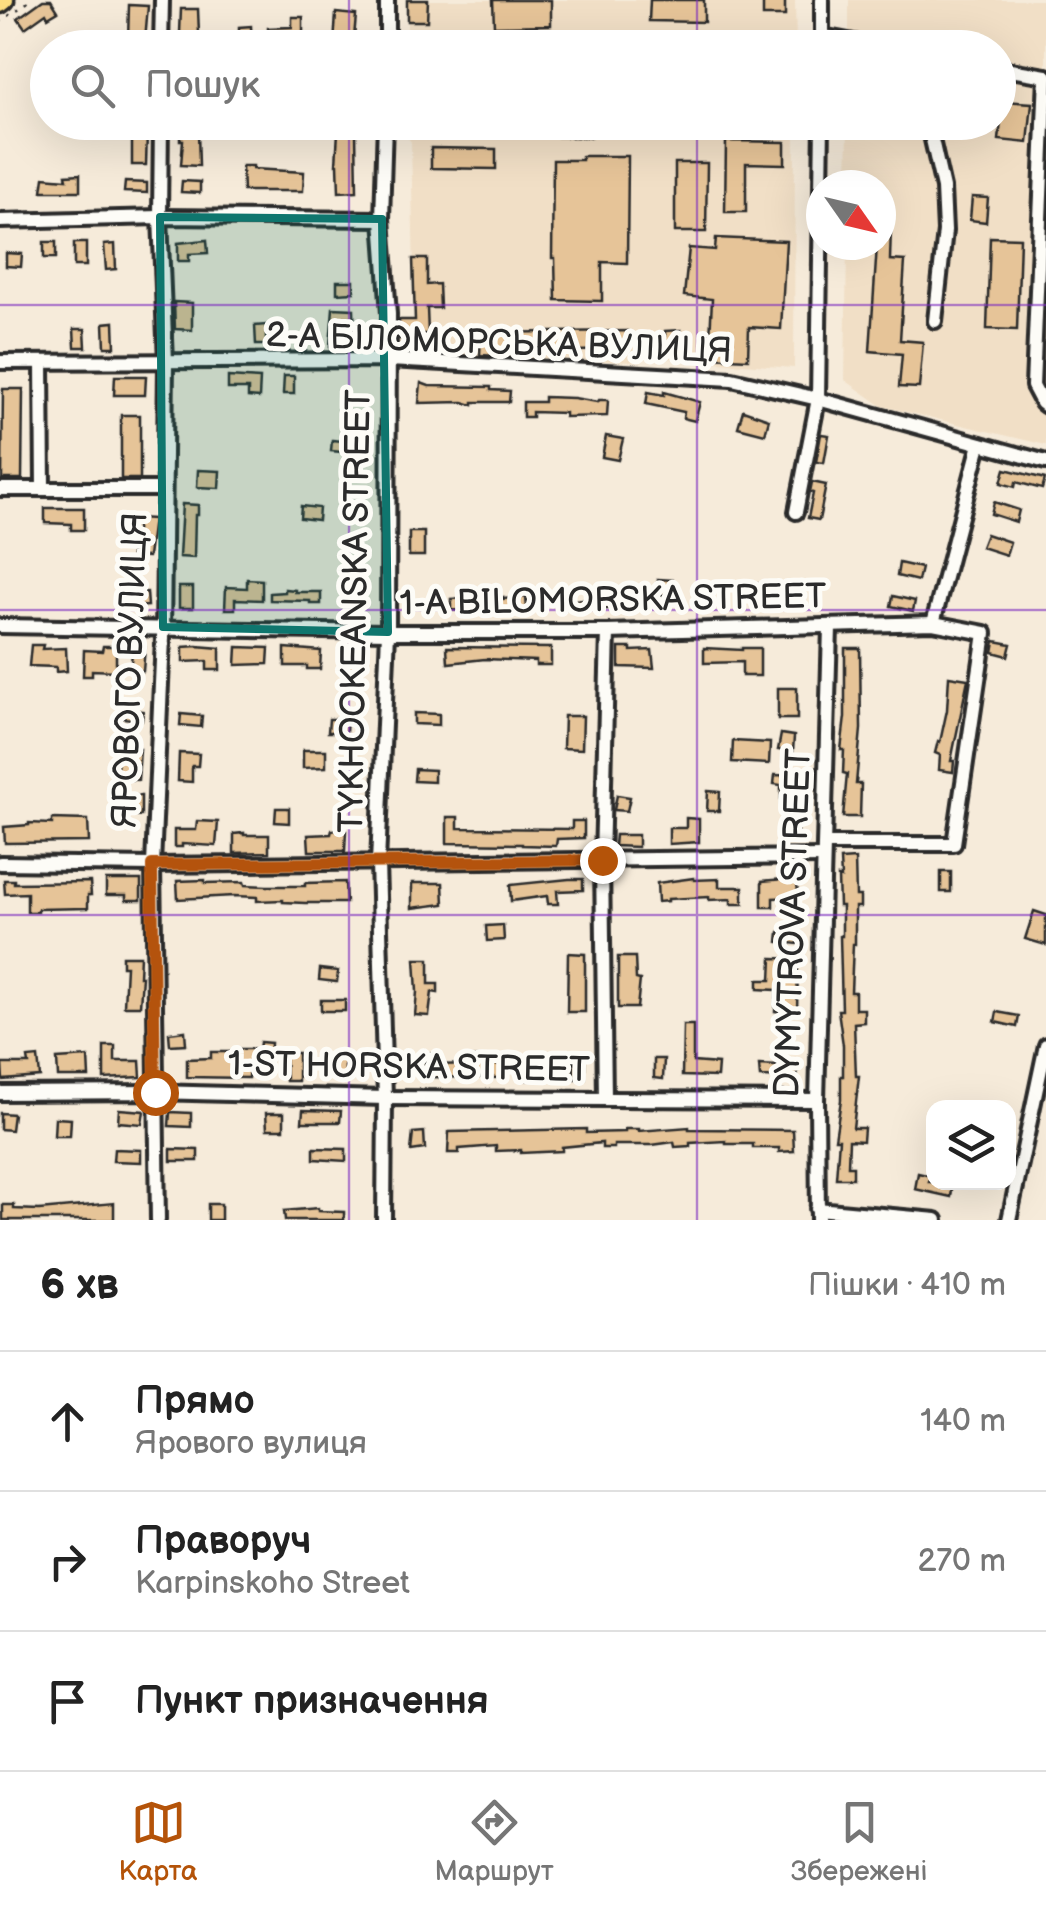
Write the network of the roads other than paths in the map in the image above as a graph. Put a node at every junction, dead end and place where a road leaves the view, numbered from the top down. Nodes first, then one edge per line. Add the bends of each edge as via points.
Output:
1 (162, 0) edge
2 (387, 0) edge
3 (822, 0) edge
4 (162, 30) edge
5 (387, 30) edge
6 (822, 30) edge
7 (1016, 71) edge
8 (161, 140) edge
9 (384, 140) edge
10 (822, 140) edge
11 (932, 140) edge
12 (160, 218) junction
13 (382, 219) junction
14 (0, 220) edge
15 (1042, 286) edge
16 (935, 320) dead end
17 (389, 360) junction
18 (0, 362) edge
19 (42, 362) junction
20 (166, 362) junction
21 (818, 399) junction
22 (1046, 406) edge
23 (980, 444) junction
24 (1046, 462) edge
25 (0, 489) edge
26 (43, 489) junction
27 (164, 489) junction
28 (796, 512) dead end
29 (933, 623) junction
30 (0, 626) edge
31 (162, 627) junction
32 (830, 628) junction
33 (388, 632) junction
34 (608, 632) junction
35 (824, 850) junction
36 (602, 860) junction
37 (0, 863) edge
38 (378, 863) junction
39 (152, 865) junction
40 (1046, 1046) edge
41 (155, 1092) junction
42 (0, 1093) edge
43 (385, 1098) junction
44 (605, 1099) junction
45 (817, 1100) junction
46 (818, 1214) edge
47 (158, 1220) edge
48 (384, 1220) edge
49 (936, 1220) edge
50 (1010, 1220) edge

1 - 4 street
2 - 5 street
3 - 6 street
7 - 15 street via 1046,76
8 - 12 street, ЯРОВОГО ВУЛИЦЯ
9 - 13 street, TYKHOOKEANSKA STREET
10 - 21 street
11 - 16 street via 945,231
12 - 13 street
12 - 14 street
12 - 20 street, ЯРОВОГО ВУЛИЦЯ
13 - 17 street, TYKHOOKEANSKA STREET
15 - 22 street via 1033,386
17 - 20 street, 2-А БІЛОМОРСЬКА ВУЛИЦЯ
17 - 21 street, 2-А БІЛОМОРСЬКА ВУЛИЦЯ via 732,379
17 - 33 street, TYKHOOKEANSKA STREET
18 - 19 street, 2-А БІЛОМОРСЬКА ВУЛИЦЯ
19 - 20 street, 2-А БІЛОМОРСЬКА ВУЛИЦЯ
19 - 26 street
20 - 27 street, ЯРОВОГО ВУЛИЦЯ
21 - 23 street, 2-А БІЛОМОРСЬКА ВУЛИЦЯ
21 - 28 street
23 - 24 street, 2-А БІЛОМОРСЬКА ВУЛИЦЯ
23 - 29 street
25 - 26 street
26 - 27 street
27 - 31 street, ЯРОВОГО ВУЛИЦЯ
29 - 32 street, 1-A BILOMORSKA STREET
29 - 35 street, 1-A BILOMORSKA STREET via 985,632 954,844
30 - 31 street, 1-A BILOMORSKA STREET
31 - 33 street, 1-A BILOMORSKA STREET
31 - 39 street, ЯРОВОГО ВУЛИЦЯ
32 - 34 street, 1-A BILOMORSKA STREET
32 - 35 street, DYMYTROVA STREET
33 - 34 street, 1-A BILOMORSKA STREET
33 - 38 street, TYKHOOKEANSKA STREET
34 - 36 street
35 - 36 street
35 - 45 street, DYMYTROVA STREET
36 - 38 street
36 - 44 street
37 - 39 street
38 - 39 street
38 - 43 street, TYKHOOKEANSKA STREET
39 - 41 street, ЯРОВОГО ВУЛИЦЯ
40 - 50 street
41 - 42 street, 1-ST HORSKA STREET
41 - 43 street, 1-ST HORSKA STREET
41 - 47 street, ЯРОВОГО ВУЛИЦЯ
43 - 44 street, 1-ST HORSKA STREET
43 - 48 street, TYKHOOKEANSKA STREET
44 - 45 street, 1-ST HORSKA STREET
45 - 46 street, DYMYTROVA STREET
46 - 49 street

